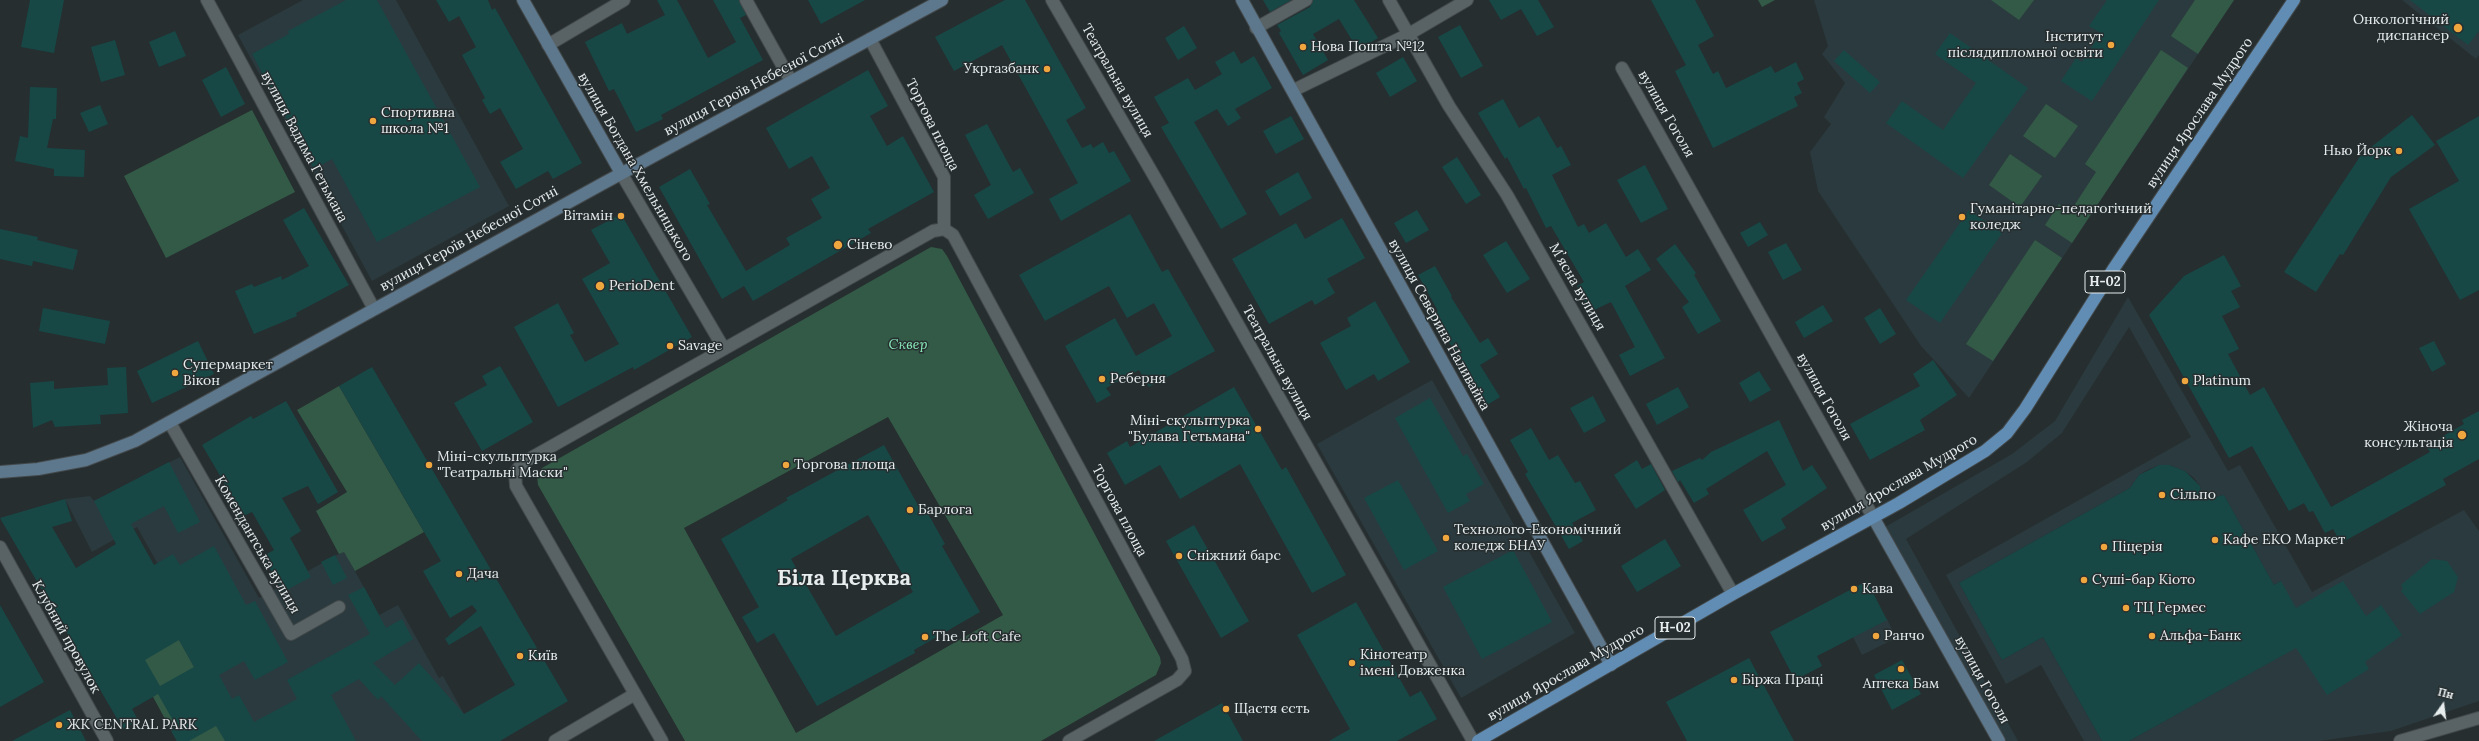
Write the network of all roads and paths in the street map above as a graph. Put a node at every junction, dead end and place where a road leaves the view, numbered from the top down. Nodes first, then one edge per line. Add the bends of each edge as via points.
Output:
1 (207, 0) edge
2 (522, 0) edge
3 (624, 0) edge
4 (746, 0) edge
5 (1052, 0) edge
6 (1242, 0) edge
7 (1306, 0) edge
8 (1389, 0) edge
9 (1467, 0) edge
10 (2294, 0) edge
11 (937, 1) edge
12 (1256, 28) junction
13 (1409, 34) junction
14 (870, 39) junction
15 (548, 45) junction
16 (1622, 68) dead end
17 (791, 81) junction
18 (1294, 90) junction
19 (621, 173) junction
20 (944, 229) junction
21 (374, 309) junction
22 (723, 347) junction
23 (170, 423) junction
24 (0, 472) edge
25 (1873, 517) junction
26 (0, 547) edge
27 (1733, 594) junction
28 (339, 607) dead end
29 (1611, 665) junction
30 (635, 694) junction
31 (2479, 718) edge
32 (106, 741) edge
33 (555, 741) edge
34 (662, 741) edge
35 (1069, 741) edge
36 (1473, 741) edge
37 (1478, 741) edge
38 (1999, 741) edge
39 (2400, 741) edge

1 - 21 street, вулиця Вадима Гетьмана
2 - 15 street, вулиця Богдана Хмельницького
3 - 15 street
4 - 17 street
5 - 36 street, Театральна вулиця via 1158,181
6 - 12 street, вулиця Северина Наливайка
7 - 12 street
8 - 13 street, Мʼясна вулиця
9 - 13 street
10 - 25 main road, вулиця Ярослава Мудрого / Н-02 via 2007,433 1980,454
11 - 14 street, вулиця Героїв Небесної Сотні
12 - 18 street, вулиця Северина Наливайка
13 - 18 street
13 - 27 street, Мʼясна вулиця via 1449,106 1507,195
14 - 17 street, вулиця Героїв Небесної Сотні
14 - 20 street, Торгова площа via 944,177
15 - 19 street, вулиця Богдана Хмельницького
16 - 25 street, вулиця Гоголя
17 - 19 street, вулиця Героїв Небесної Сотні
18 - 29 street, вулиця Северина Наливайка
19 - 21 street, вулиця Героїв Небесної Сотні
19 - 22 street, вулиця Богдана Хмельницького
20 - 22 street via 933,231
20 - 35 street, Торгова площа via 953,235 1182,659 1185,671 1177,680
21 - 23 street, вулиця Героїв Небесної Сотні
22 - 30 street via 522,463 515,473 516,486
23 - 24 street, вулиця Героїв Небесної Сотні via 135,441 86,460 38,469
23 - 28 street, Комендантська вулиця via 291,634
25 - 27 main road, вулиця Ярослава Мудрого / Н-02
25 - 38 street, вулиця Гоголя
26 - 32 street, Клубний провулок
27 - 29 main road, вулиця Ярослава Мудрого / Н-02
29 - 37 main road, вулиця Ярослава Мудрого / Н-02
30 - 33 street
30 - 34 street
31 - 39 street

